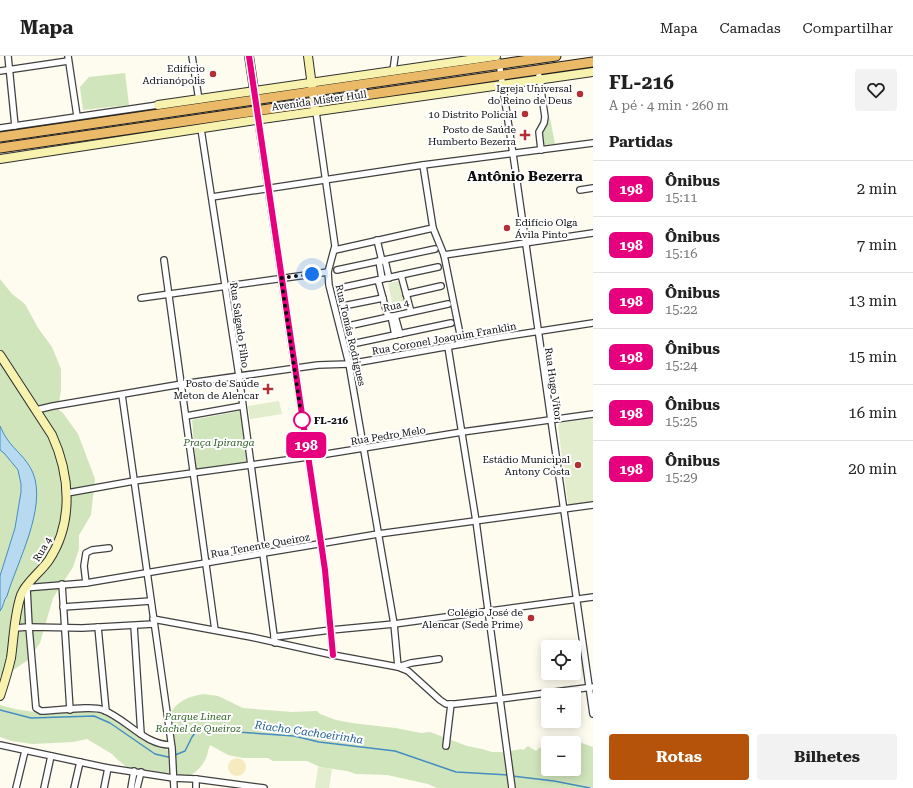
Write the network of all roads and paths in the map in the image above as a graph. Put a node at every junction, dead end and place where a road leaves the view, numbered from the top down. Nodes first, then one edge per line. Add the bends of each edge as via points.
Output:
1 (8, 56) edge
2 (192, 56) edge
3 (249, 56) edge
4 (308, 56) edge
5 (395, 56) edge
6 (556, 56) edge
7 (484, 57) edge
8 (68, 58) edge
9 (498, 59) edge
10 (593, 62) edge
11 (10, 69) junction
12 (538, 69) junction
13 (0, 71) edge
14 (393, 71) junction
15 (593, 72) edge
16 (501, 75) junction
17 (540, 79) junction
18 (503, 84) junction
19 (312, 87) junction
20 (255, 96) junction
21 (199, 100) junction
22 (314, 102) junction
23 (158, 105) junction
24 (257, 110) junction
25 (316, 112) junction
26 (159, 115) junction
27 (77, 116) junction
28 (258, 120) junction
29 (15, 126) junction
30 (0, 128) edge
31 (166, 129) junction
32 (201, 129) junction
33 (0, 137) edge
34 (593, 143) edge
35 (0, 148) edge
36 (541, 150) junction
37 (513, 154) junction
38 (0, 159) edge
39 (423, 166) junction
40 (326, 180) junction
41 (593, 188) edge
42 (269, 189) junction
43 (580, 190) dead end
44 (212, 197) junction
45 (434, 228) junction
46 (593, 233) edge
47 (377, 240) junction
48 (525, 243) junction
49 (435, 249) dead end
50 (335, 250) junction
51 (444, 255) junction
52 (164, 260) dead end
53 (382, 261) junction
54 (438, 267) dead end
55 (337, 270) dead end
56 (328, 272) junction
57 (401, 275) junction
58 (281, 278) junction
59 (389, 278) junction
60 (380, 280) junction
61 (226, 286) junction
62 (441, 286) dead end
63 (340, 288) dead end
64 (169, 294) junction
65 (406, 294) junction
66 (141, 298) dead end
67 (383, 298) junction
68 (448, 304) dead end
69 (343, 306) dead end
70 (411, 312) junction
71 (391, 316) junction
72 (451, 323) dead end
73 (593, 323) edge
74 (348, 326) dead end
75 (538, 332) junction
76 (398, 335) junction
77 (352, 344) dead end
78 (462, 344) junction
79 (448, 346) junction
80 (0, 355) edge
81 (349, 364) junction
82 (295, 369) junction
83 (239, 376) junction
84 (182, 384) junction
85 (122, 395) junction
86 (242, 406) junction
87 (36, 410) junction
88 (593, 414) edge
89 (186, 416) junction
90 (550, 419) junction
91 (462, 432) junction
92 (364, 448) junction
93 (308, 457) junction
94 (250, 464) junction
95 (194, 473) junction
96 (134, 481) junction
97 (67, 493) junction
98 (593, 505) edge
99 (564, 509) junction
100 (476, 521) junction
101 (378, 534) junction
102 (321, 544) junction
103 (108, 548) dead end
104 (263, 553) junction
105 (206, 563) junction
106 (148, 572) junction
107 (86, 583) junction
108 (62, 584) junction
109 (26, 588) junction
110 (593, 597) edge
111 (577, 600) junction
112 (151, 601) junction
113 (63, 607) junction
114 (488, 612) junction
115 (154, 622) junction
116 (394, 624) junction
117 (134, 626) junction
118 (29, 627) junction
119 (64, 627) junction
120 (98, 627) junction
121 (14, 628) junction
122 (215, 630) junction
123 (331, 630) junction
124 (274, 640) junction
125 (333, 655) junction
126 (439, 659) dead end
127 (398, 667) junction
128 (591, 688) edge
129 (0, 696) edge
130 (500, 700) junction
131 (451, 704) junction
132 (70, 710) junction
133 (106, 711) junction
134 (593, 714) edge
135 (141, 734) junction
136 (0, 745) edge
137 (446, 746) dead end
138 (172, 747) junction
139 (25, 750) junction
140 (51, 756) junction
141 (80, 762) junction
142 (108, 768) junction
143 (134, 771) junction
144 (141, 772) junction
145 (174, 778) junction
146 (196, 779) junction
147 (222, 785) edge
148 (242, 786) edge
149 (512, 787) edge
150 (16, 788) edge
151 (44, 788) edge
152 (74, 788) edge
153 (104, 788) edge
154 (131, 788) edge
155 (138, 788) edge
156 (174, 788) edge
157 (196, 788) edge
158 (264, 788) edge

1 - 11 street
2 - 21 street
3 - 20 main road
4 - 19 main road, Rua Tomás Rodrigues
5 - 14 street
6 - 9 highway, Avenida Mister Hull
7 - 9 main road, Avenida Mister Hull
7 - 14 main road, Avenida Mister Hull
8 - 11 street
8 - 27 street
9 - 16 street, Rua Hugo Vítor
9 - 19 highway, Avenida Mister Hull
10 - 12 highway, Avenida Mister Hull
11 - 13 street
11 - 29 street
12 - 16 highway, Avenida Mister Hull
12 - 17 street
14 - 19 main road, Avenida Mister Hull
15 - 17 main road, Avenida Mister Hull
16 - 18 street, Rua Hugo Vítor
16 - 22 highway, Avenida Mister Hull
17 - 18 main road, Avenida Mister Hull
17 - 36 street via 545,117 540,132
18 - 25 main road, Avenida Mister Hull
18 - 37 street, Rua Hugo Vítor
19 - 20 highway, Avenida Mister Hull
19 - 22 main road, Rua Tomás Rodrigues
20 - 21 main road, Avenida Mister Hull
20 - 24 main road
20 - 26 highway, Avenida Mister Hull
21 - 23 main road, Avenida Mister Hull
22 - 24 highway, Avenida Mister Hull
22 - 25 main road, Rua Tomás Rodrigues
23 - 26 highway
23 - 27 street, Avenida Mister Hull
24 - 28 main road
24 - 31 highway, Avenida Mister Hull
25 - 28 main road, Avenida Mister Hull
25 - 40 street, Rua Tomás Rodrigues
26 - 33 highway, Avenida Mister Hull
27 - 29 street, Avenida Mister Hull
28 - 32 main road, Avenida Mister Hull
28 - 42 street
29 - 30 street, Avenida Mister Hull
31 - 32 main road, Avenida Mister Hull
31 - 35 highway, Avenida Mister Hull
31 - 38 main road, Avenida Mister Hull
32 - 44 street, Rua Salgado Filho
34 - 36 street
36 - 37 street
37 - 39 street
37 - 48 street, Rua Hugo Vítor
39 - 40 street
39 - 45 street
40 - 42 street
40 - 50 street, Rua Tomás Rodrigues
41 - 43 street
42 - 44 street
42 - 58 street
44 - 61 street, Rua Salgado Filho
45 - 47 street
45 - 51 street
46 - 48 street
47 - 50 street
47 - 53 street
48 - 51 street
48 - 75 street, Rua Hugo Vítor
49 - 53 street
50 - 56 street, Rua Tomás Rodrigues
51 - 78 street
52 - 64 street
53 - 55 street
53 - 59 street
53 - 60 street
54 - 57 street
56 - 58 street
56 - 81 street, Rua Tomás Rodrigues
57 - 59 street
57 - 65 street
58 - 61 street
58 - 82 street
59 - 60 street
60 - 63 street
60 - 67 street
61 - 64 street
61 - 83 street, Rua Salgado Filho
62 - 65 street
64 - 66 street
64 - 84 street
65 - 70 street
67 - 69 street
67 - 71 street
68 - 70 street, Rua 4
70 - 71 street, Rua 4
71 - 74 street, Rua 4
71 - 76 street
72 - 76 street
73 - 75 street, Rua Coronel Joaquim Franklin
75 - 78 street, Rua Coronel Joaquim Franklin
75 - 90 street, Rua Hugo Vítor
76 - 77 street
78 - 79 street, Rua Coronel Joaquim Franklin
79 - 81 street, Rua Coronel Joaquim Franklin
79 - 91 street
80 - 87 main road, Rua 4
81 - 82 street, Rua Coronel Joaquim Franklin
81 - 92 street, Rua Tomás Rodrigues
82 - 83 street, Rua Coronel Joaquim Franklin
82 - 93 street
83 - 84 street, Rua Coronel Joaquim Franklin
83 - 86 street, Rua Salgado Filho
84 - 85 street, Rua Coronel Joaquim Franklin
84 - 89 street
85 - 87 street, Rua Coronel Joaquim Franklin
85 - 96 street
86 - 89 street
86 - 94 street, Rua Salgado Filho
87 - 97 main road, Rua 4 via 57,446 64,467
88 - 90 street, Rua Pedro Melo
89 - 95 street
90 - 91 street, Rua Pedro Melo
90 - 99 street, Rua Hugo Vítor
91 - 92 street, Rua Pedro Melo
91 - 100 street
92 - 93 street, Rua Pedro Melo
92 - 101 street, Rua Tomás Rodrigues
93 - 94 street, Rua Pedro Melo
93 - 102 street
94 - 95 street, Rua Pedro Melo
94 - 104 street, Rua Salgado Filho
95 - 96 street, Rua Pedro Melo
95 - 105 street
96 - 97 street, Rua Pedro Melo
96 - 106 street
97 - 109 main road, Rua 4 via 65,520 58,542 49,560
98 - 99 street, Rua Tenente Queiroz
99 - 100 street, Rua Tenente Queiroz
99 - 111 street, Rua Hugo Vítor
100 - 101 street, Rua Tenente Queiroz
100 - 114 street
101 - 102 street, Rua Tenente Queiroz
101 - 116 street, Rua Tomás Rodrigues
102 - 104 street, Rua Tenente Queiroz
102 - 123 street
103 - 107 street via 86,553
104 - 105 street, Rua Tenente Queiroz
104 - 124 street, Rua Salgado Filho
105 - 106 street, Rua Tenente Queiroz
105 - 122 street
106 - 107 street, Rua Tenente Queiroz
106 - 112 street
107 - 108 street, Rua Tenente Queiroz
108 - 109 street, Rua Tenente Queiroz
108 - 113 street
109 - 118 street
109 - 121 main road, Rua 4 via 19,604
110 - 111 street
111 - 114 street
111 - 128 street, Rua Hugo Vítor
112 - 113 street
112 - 115 street
113 - 119 street
114 - 116 street
114 - 130 street
115 - 117 street
115 - 122 street
115 - 138 street
116 - 123 street
116 - 127 street, Rua Tomás Rodrigues
117 - 120 street
117 - 135 street
118 - 119 street
118 - 121 street
118 - 132 street via 35,706 41,711
119 - 120 street
119 - 132 street
120 - 133 street
121 - 129 main road, Rua 4 via 8,668
122 - 124 street
123 - 124 street
123 - 125 street
124 - 125 street
125 - 127 street
126 - 127 street
127 - 131 street via 408,671 443,702
128 - 130 street
128 - 134 street, Rua Hugo Vítor
130 - 131 street
130 - 149 street
131 - 137 street
132 - 133 street via 96,708
133 - 135 street
135 - 138 street via 152,741
136 - 139 street
138 - 145 street
139 - 140 street
139 - 150 street
140 - 141 street
140 - 151 street
141 - 142 street
141 - 152 street
142 - 143 street
142 - 153 street
143 - 144 street
143 - 154 street
144 - 145 street
144 - 155 street
145 - 146 street
145 - 156 street
146 - 147 street
146 - 157 street
147 - 148 street
148 - 158 street

